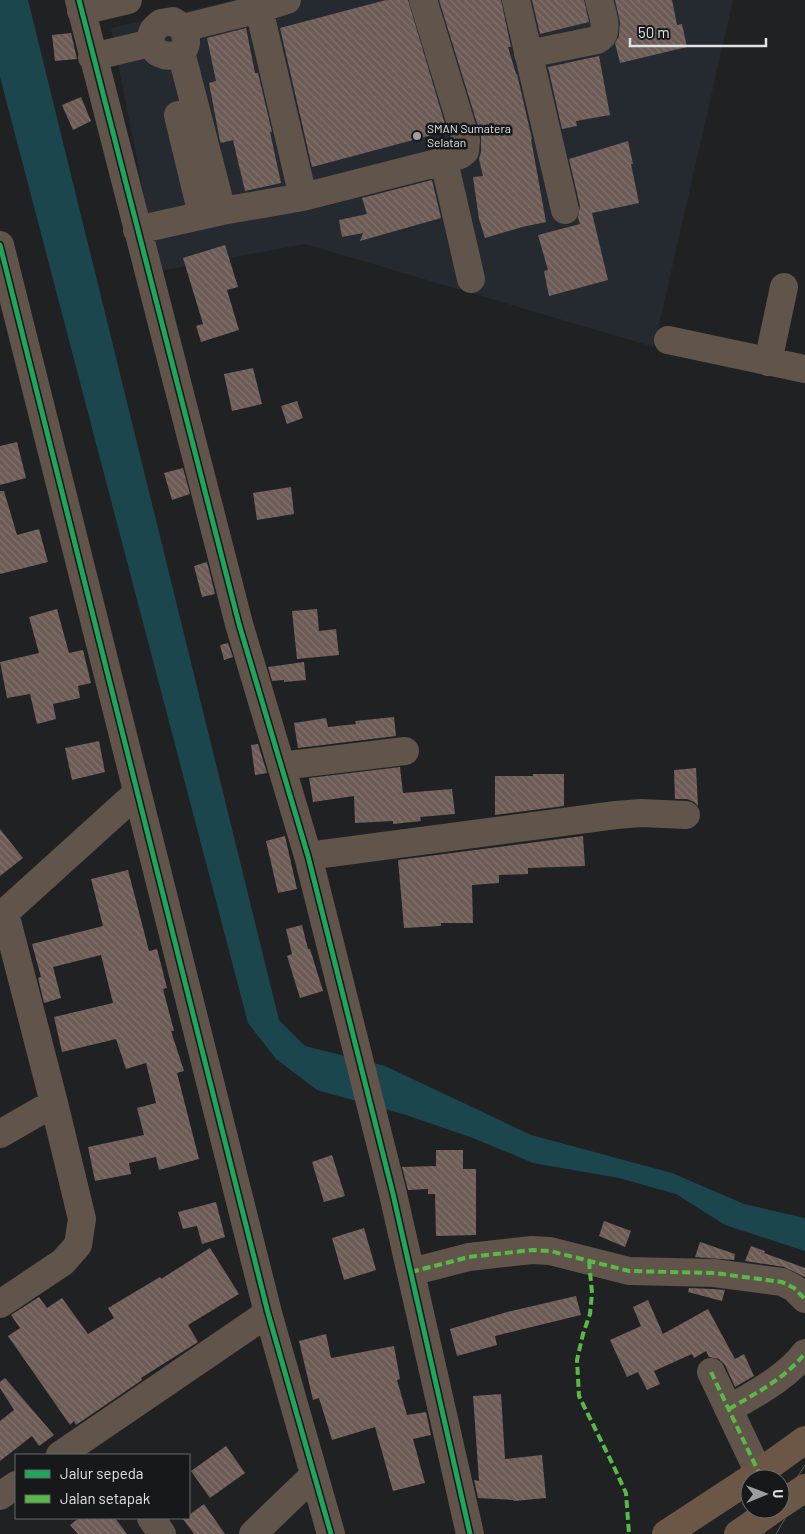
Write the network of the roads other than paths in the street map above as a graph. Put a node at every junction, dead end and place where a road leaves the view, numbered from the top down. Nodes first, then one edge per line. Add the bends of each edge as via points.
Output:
1 (128, 0) edge
2 (288, 0) edge
3 (423, 0) edge
4 (516, 0) edge
5 (599, 0) edge
6 (80, 6) edge
7 (259, 9) junction
8 (170, 45) junction
9 (528, 54) junction
10 (92, 57) junction
11 (444, 161) junction
12 (303, 197) junction
13 (565, 210) dead end
14 (212, 213) junction
15 (137, 230) junction
16 (0, 245) edge
17 (471, 279) dead end
18 (784, 287) dead end
19 (668, 340) dead end
20 (768, 362) junction
21 (805, 369) edge
22 (405, 751) dead end
23 (281, 766) junction
24 (138, 793) junction
25 (686, 815) dead end
26 (308, 856) junction
27 (3, 915) edge
28 (54, 1103) junction
29 (0, 1134) edge
30 (411, 1272) junction
31 (805, 1298) edge
32 (0, 1304) edge
33 (268, 1313) junction
34 (805, 1353) edge
35 (711, 1372) dead end
36 (729, 1409) junction
37 (805, 1440) edge
38 (61, 1454) edge
39 (757, 1469) edge
40 (765, 1469) edge
41 (314, 1475) junction
42 (740, 1485) edge
43 (15, 1486) edge
44 (805, 1488) edge
45 (0, 1496) edge
46 (790, 1498) edge
47 (152, 1519) edge
48 (760, 1519) edge
49 (162, 1534) edge
50 (253, 1534) edge
51 (331, 1534) edge
52 (470, 1534) edge
53 (666, 1534) edge
54 (738, 1534) edge

1 - 6 street
2 - 7 street
3 - 11 street via 466,140 463,153
4 - 9 street
5 - 9 street via 604,26 601,38
6 - 10 street
7 - 8 street
7 - 12 street
8 - 10 street
8 - 14 street
9 - 13 street
10 - 15 street
11 - 12 street
11 - 17 street
12 - 14 street
14 - 15 street
15 - 23 street via 239,624
16 - 24 street
18 - 20 street
19 - 20 street
20 - 21 street
22 - 23 street
23 - 26 street
24 - 27 street
24 - 33 street
25 - 26 street via 616,815
26 - 30 street
27 - 28 street
28 - 29 street
28 - 32 street via 82,1219 78,1245 63,1262
30 - 31 street via 469,1258 532,1250 550,1251 628,1271 714,1273 782,1282
30 - 52 street
33 - 38 street
33 - 41 street
34 - 36 street via 796,1365 776,1380
35 - 36 street
36 - 39 street
37 - 40 highway
41 - 50 street
41 - 51 street
42 - 53 highway
43 - 45 street
44 - 46 highway
47 - 49 street
48 - 54 highway

